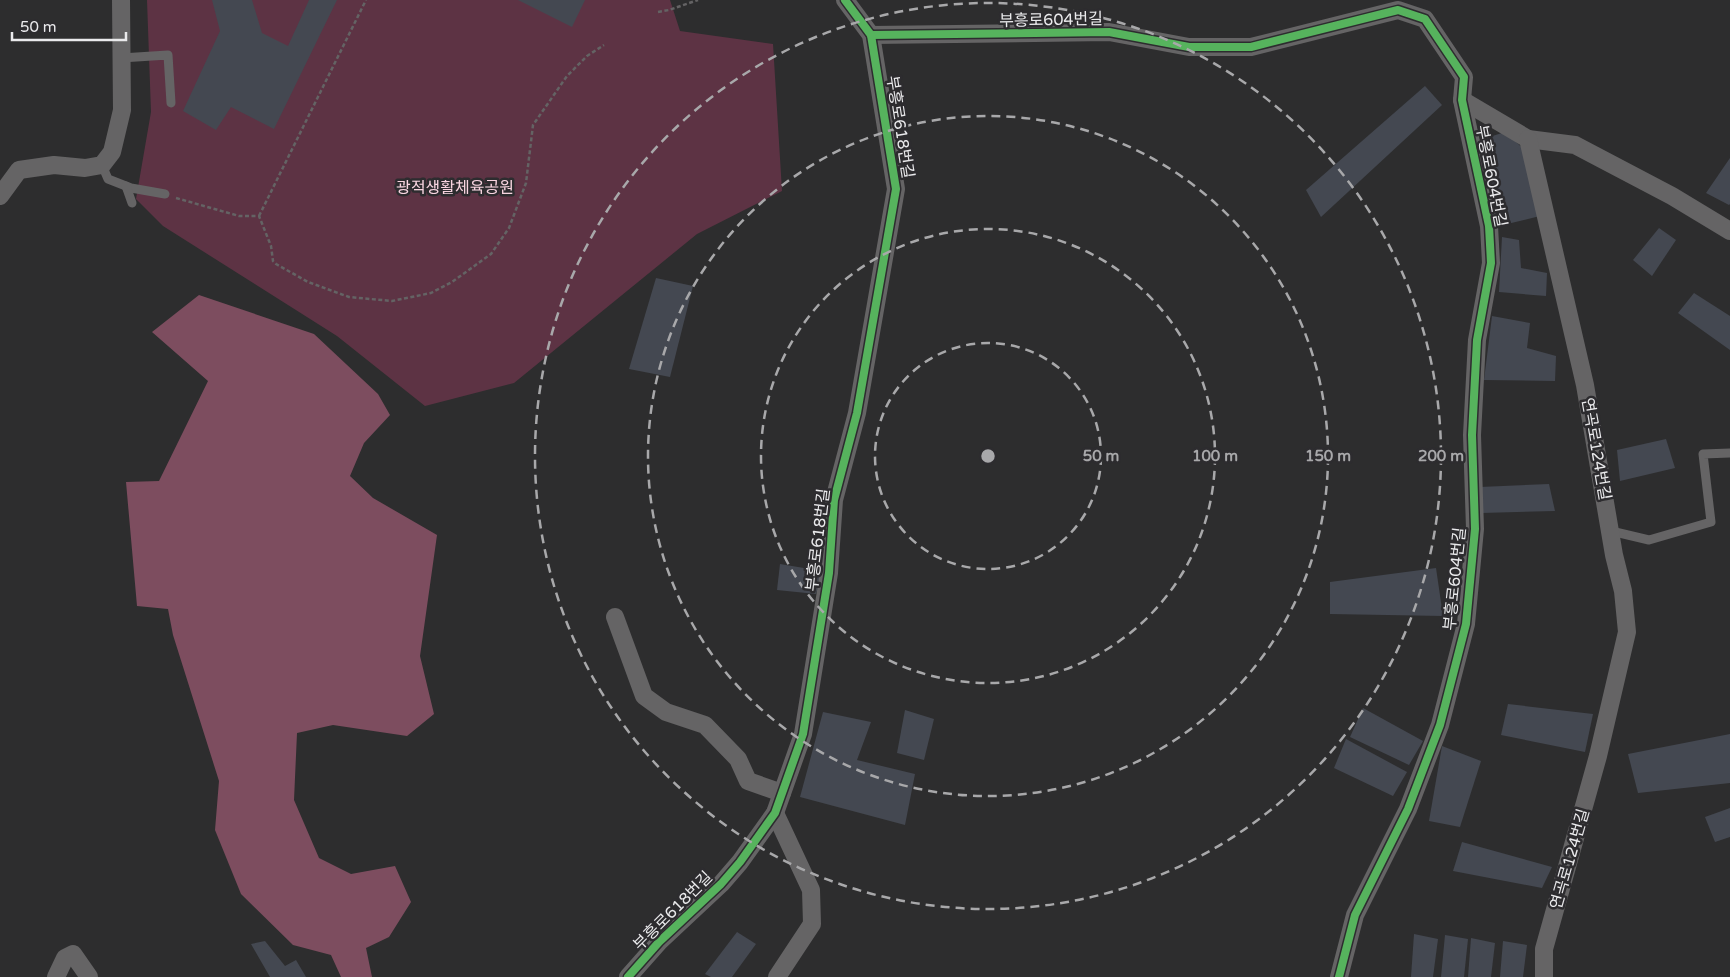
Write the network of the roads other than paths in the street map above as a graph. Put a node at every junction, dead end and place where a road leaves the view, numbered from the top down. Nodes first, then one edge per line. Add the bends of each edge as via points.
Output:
1 (121, 0) edge
2 (845, 0) edge
3 (871, 35) junction
4 (121, 58) junction
5 (1462, 100) junction
6 (171, 103) dead end
7 (1528, 139) junction
8 (102, 165) junction
9 (126, 186) junction
10 (165, 194) road end
11 (0, 196) edge
12 (132, 203) dead end
13 (1730, 231) edge
14 (1730, 453) edge
15 (1610, 531) junction
16 (615, 617) dead end
17 (782, 794) junction
18 (776, 813) junction
19 (56, 977) edge
20 (88, 977) edge
21 (628, 977) edge
22 (776, 977) edge
23 (1339, 977) edge
24 (1544, 977) edge

1 - 4 street
2 - 3 street, 부흥로618번길
3 - 5 street, 부흥로604번길 via 1109,32 1189,48 1251,47 1398,10 1425,19 1464,77
3 - 17 street, 부흥로618번길 via 896,189 857,413 834,500 829,573 803,734
4 - 6 lane via 168,55
4 - 8 street via 122,110 112,152
5 - 7 street, 부흥로604번길
5 - 23 street, 부흥로604번길 via 1489,226 1491,263 1477,340 1472,435 1475,529 1466,624 1440,725 1408,809 1355,915
7 - 13 street via 1575,146 1672,196
7 - 15 street, 연곡로124번길 via 1586,385
8 - 9 lane via 108,179
8 - 11 street via 85,168 54,165 19,170
9 - 10 lane
9 - 12 lane
14 - 15 lane via 1703,454 1711,522 1649,540
15 - 24 street, 연곡로124번길 via 1627,632 1598,756 1544,949
16 - 17 street via 644,696 666,712 705,725 738,758 748,781
17 - 18 street, 부흥로618번길
18 - 21 street, 부흥로618번길 via 721,884 659,942
18 - 22 street via 811,890 812,924
19 - 20 street via 65,958 73,954

